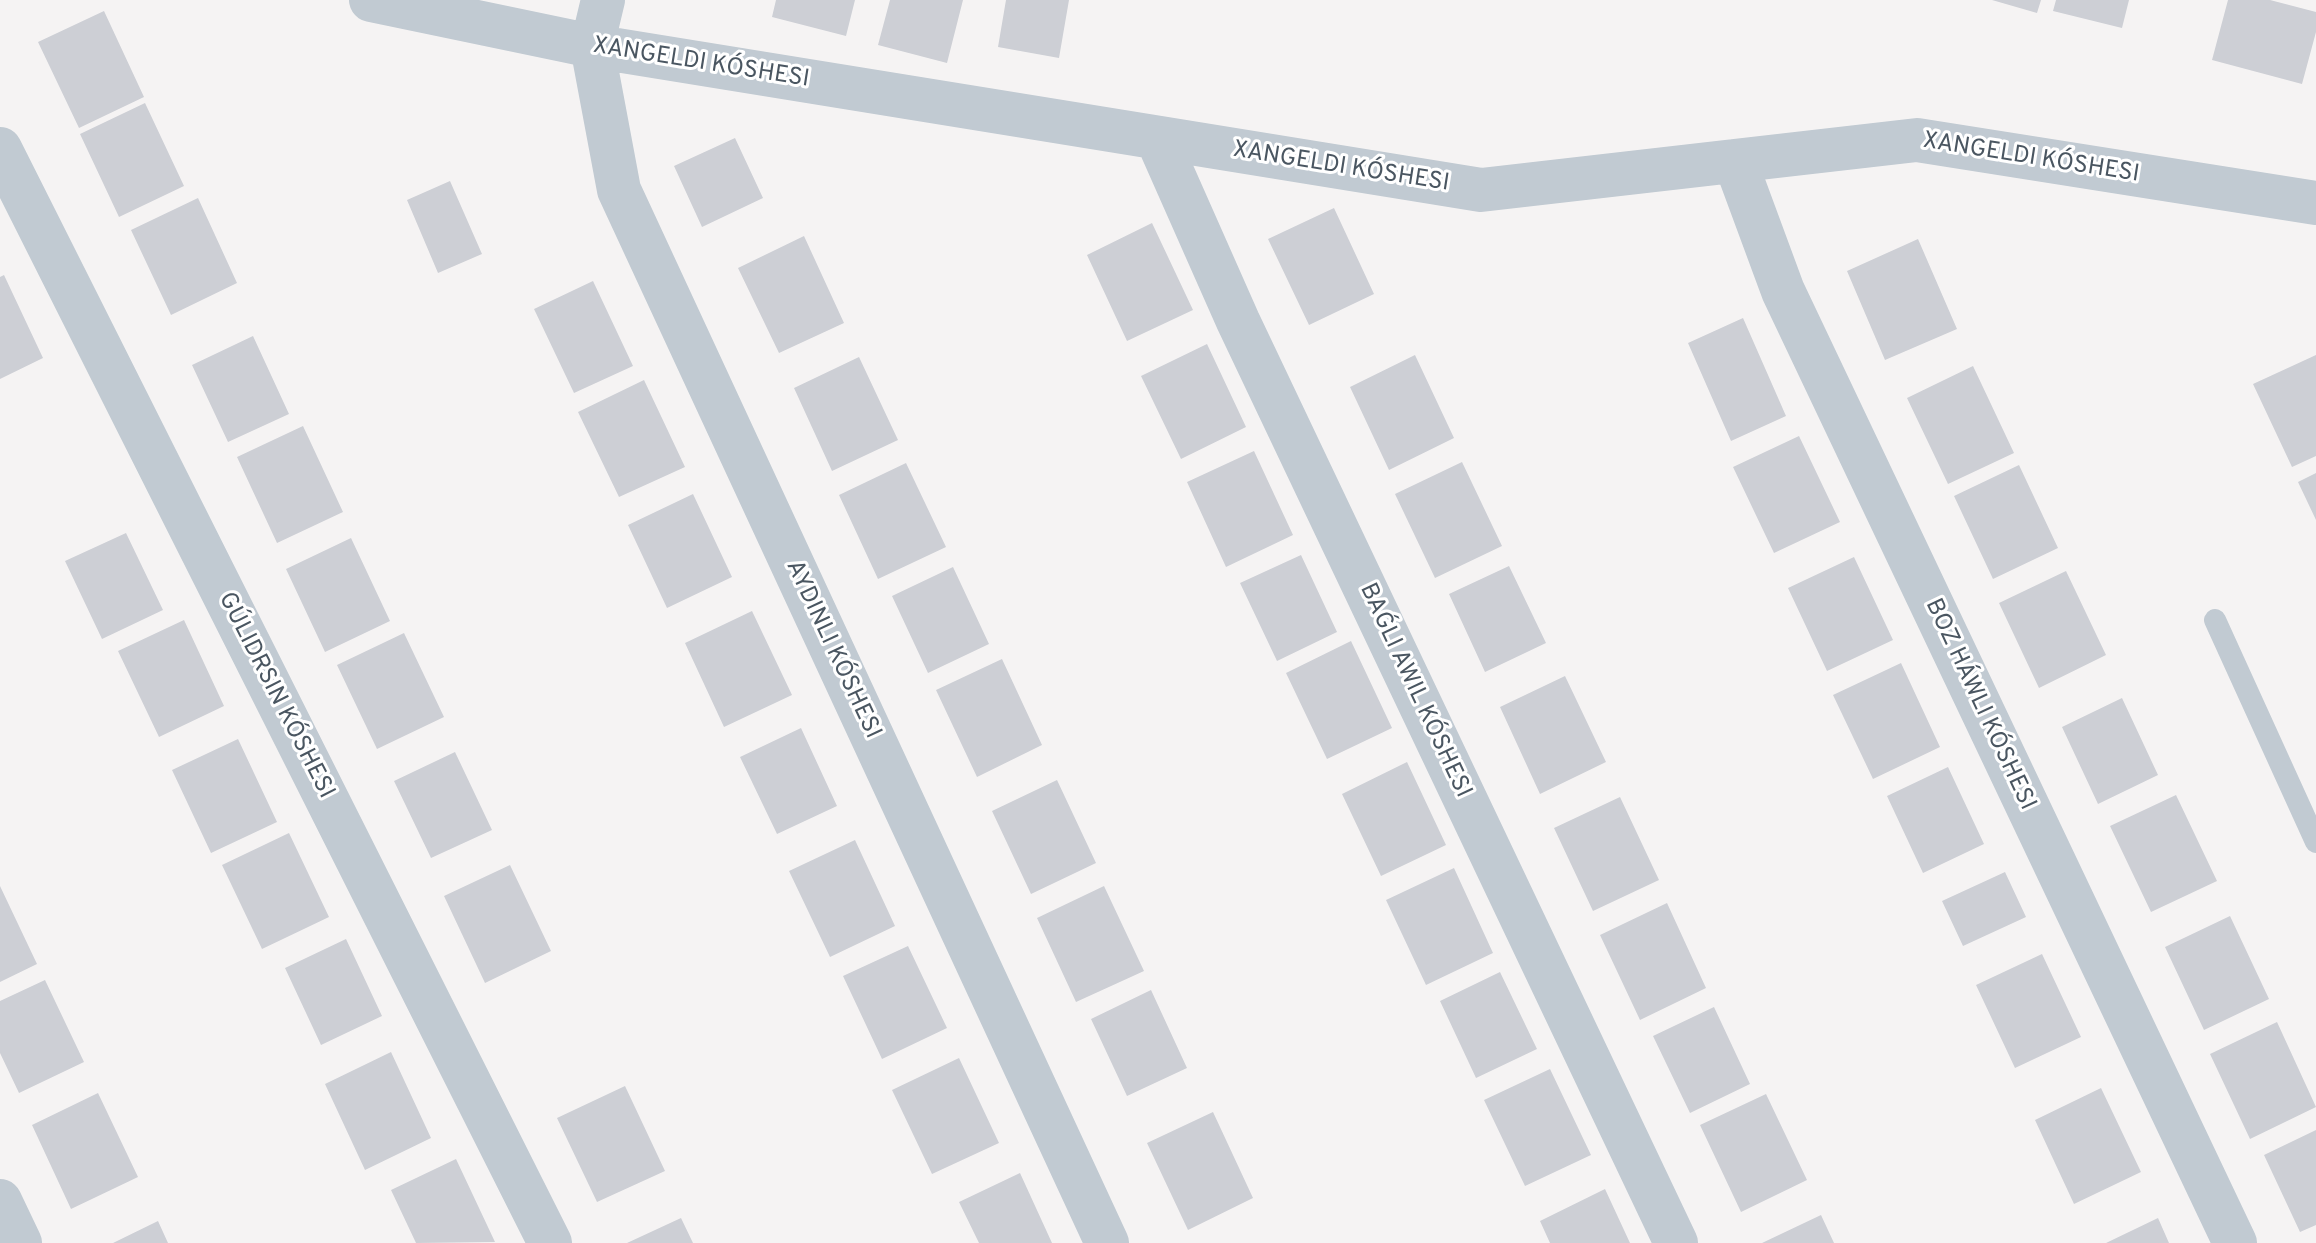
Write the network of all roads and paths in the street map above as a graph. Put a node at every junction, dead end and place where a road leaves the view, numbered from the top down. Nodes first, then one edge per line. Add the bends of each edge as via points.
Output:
1 (371, 0) edge
2 (603, 0) edge
3 (592, 46) junction
4 (1157, 138) junction
5 (0, 149) edge
6 (1735, 161) junction
7 (2316, 203) edge
8 (2215, 620) dead end
9 (2316, 842) edge
10 (0, 1201) edge
11 (20, 1243) edge
12 (550, 1243) edge
13 (1107, 1243) edge
14 (1676, 1243) edge
15 (2235, 1243) edge

1 - 3 street, XANGELDI KÓSHESI
2 - 3 street
3 - 4 street, XANGELDI KÓSHESI
3 - 13 street via 619,190
4 - 6 street, XANGELDI KÓSHESI via 1481,190
4 - 14 street via 1238,321
5 - 12 street, GÚLIDRSIN KÓSHESI
6 - 7 street, XANGELDI KÓSHESI via 1917,140
6 - 15 street, BOZ HÁWLI KÓSHESI via 1783,291
8 - 9 lane
10 - 11 street

